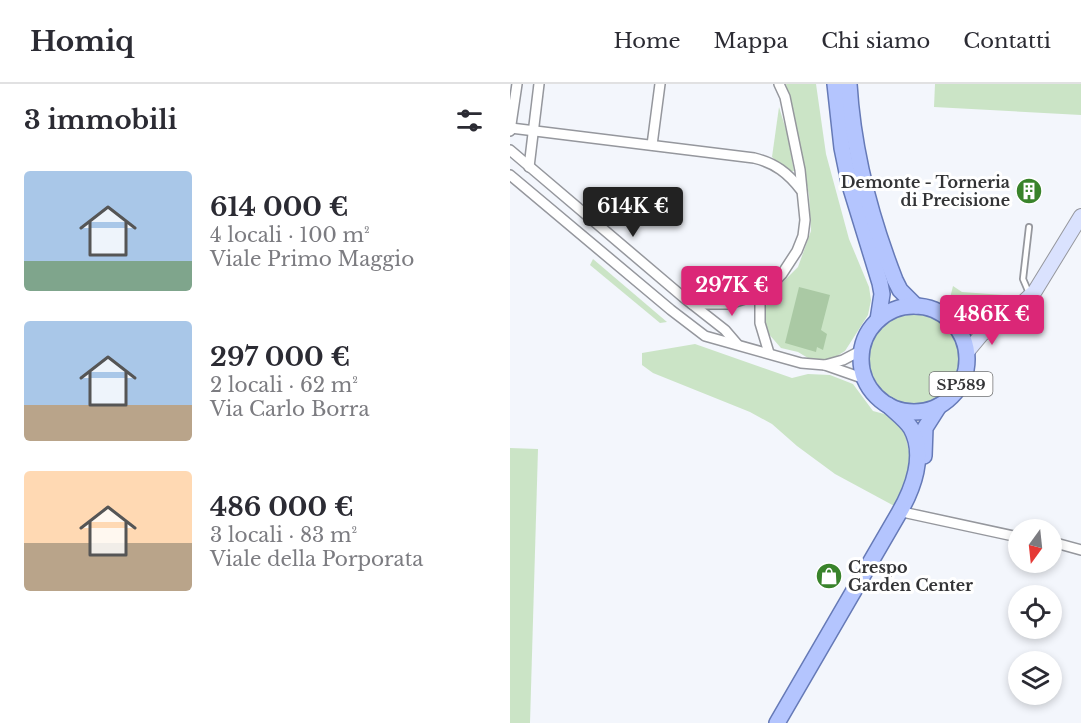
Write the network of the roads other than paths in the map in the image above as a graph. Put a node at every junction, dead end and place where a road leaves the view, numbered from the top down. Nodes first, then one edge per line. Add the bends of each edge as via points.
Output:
1 (517, 84) edge
2 (539, 84) edge
3 (660, 84) edge
4 (835, 84) edge
5 (849, 84) edge
6 (779, 85) edge
7 (511, 124) edge
8 (533, 130) junction
9 (652, 144) junction
10 (513, 153) edge
11 (510, 165) edge
12 (529, 167) junction
13 (510, 175) edge
14 (801, 190) junction
15 (1081, 216) edge
16 (1029, 227) dead end
17 (764, 293) junction
18 (1030, 295) junction
19 (683, 297) junction
20 (692, 304) junction
21 (916, 306) junction
22 (671, 310) junction
23 (878, 320) junction
24 (950, 320) junction
25 (999, 321) junction
26 (737, 344) junction
27 (862, 350) junction
28 (967, 352) junction
29 (769, 353) junction
30 (825, 366) junction
31 (865, 379) junction
32 (888, 405) junction
33 (939, 406) junction
34 (907, 513) junction
35 (1008, 535) edge
36 (1062, 545) edge
37 (1081, 550) edge
38 (777, 723) edge
39 (786, 723) edge

1 - 7 street
2 - 8 street
3 - 9 street
4 - 23 main road via 849,182 880,283
5 - 21 main road via 855,145 871,213 895,280
6 - 14 street via 785,97
7 - 8 street
8 - 9 street
8 - 12 street
9 - 14 street via 766,160 790,176
10 - 11 street
10 - 12 street
12 - 19 street
13 - 22 street
14 - 17 street via 805,220 800,243 782,274
15 - 18 street
16 - 18 lane via 1023,279
17 - 20 street via 729,303
17 - 29 street via 759,312
18 - 25 street
19 - 20 street
19 - 22 street
20 - 26 street
21 - 23 main road via 902,307
21 - 24 main road
22 - 26 street via 705,336
23 - 27 main road via 867,333
24 - 25 street via 976,325
24 - 28 main road, SP589
25 - 28 street
26 - 29 street
27 - 30 street
27 - 31 main road
28 - 33 main road, SP589 via 962,383
29 - 30 street
30 - 31 street
31 - 32 main road
32 - 33 main road, SP589 via 912,412
32 - 38 main road via 912,430 916,449 914,485
33 - 34 main road, SP589 via 925,428 923,477
34 - 35 street
34 - 39 main road, SP589
36 - 37 street

